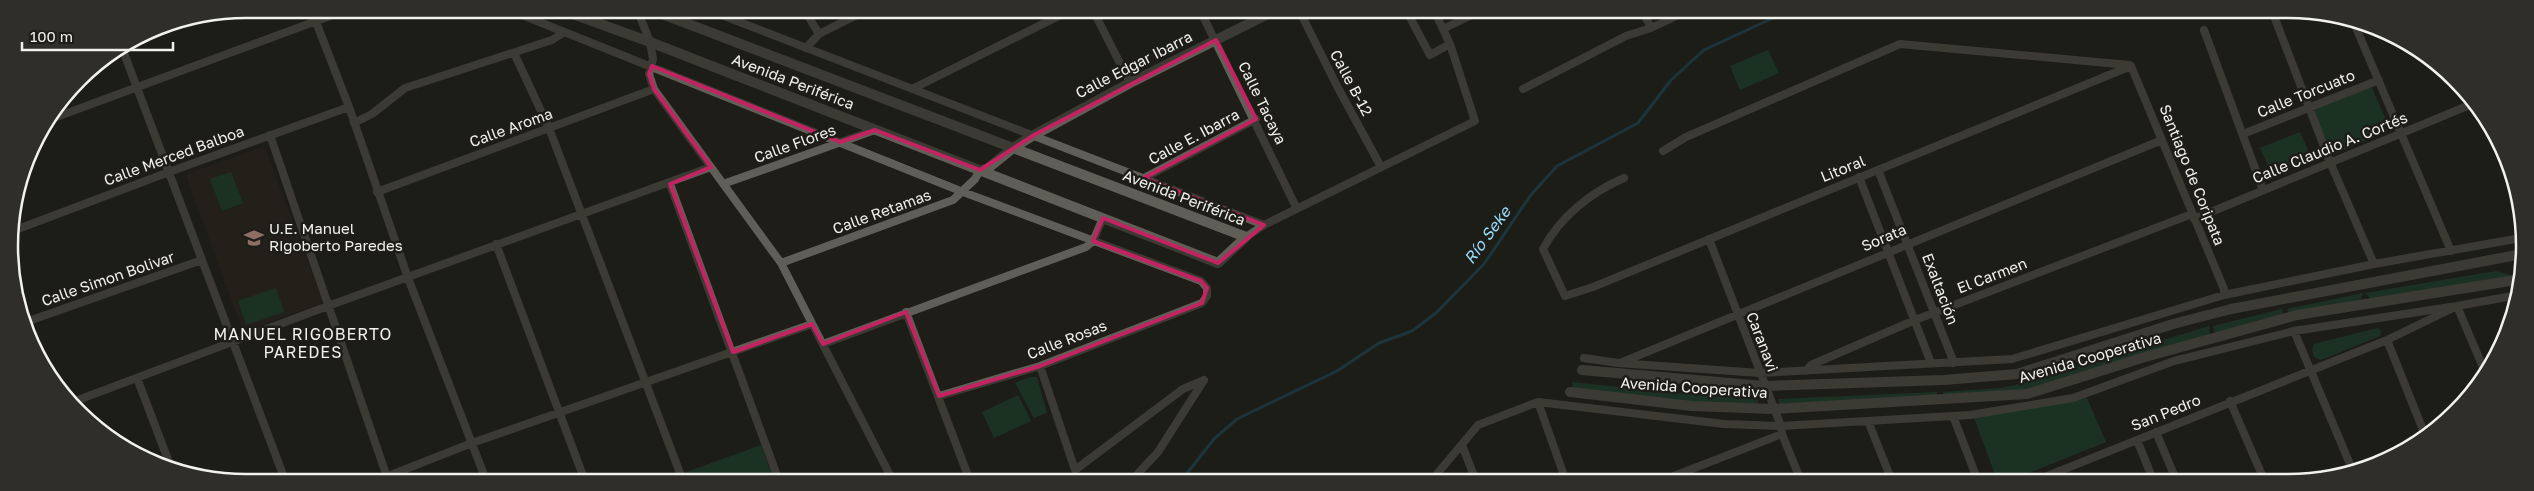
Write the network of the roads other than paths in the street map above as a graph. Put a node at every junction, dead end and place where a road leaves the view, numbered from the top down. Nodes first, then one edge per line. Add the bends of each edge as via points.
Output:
1 (314, 18) edge
2 (326, 18) edge
3 (528, 18) edge
4 (584, 18) edge
5 (641, 18) edge
6 (673, 18) edge
7 (729, 18) edge
8 (809, 18) edge
9 (851, 18) edge
10 (1055, 18) edge
11 (1097, 18) edge
12 (1204, 18) edge
13 (1260, 18) edge
14 (1303, 18) edge
15 (1410, 18) edge
16 (1438, 18) edge
17 (1466, 18) edge
18 (1646, 18) edge
19 (1672, 18) edge
20 (2275, 18) edge
21 (316, 22) junction
22 (1651, 28) junction
23 (2356, 28) edge
24 (1443, 29) junction
25 (2204, 30) dead end
26 (563, 33) junction
27 (819, 34) junction
28 (1216, 40) junction
29 (650, 42) junction
30 (1450, 44) junction
31 (806, 48) junction
32 (124, 53) edge
33 (514, 53) junction
34 (652, 66) junction
35 (2132, 66) junction
36 (2379, 80) junction
37 (1130, 83) junction
38 (137, 88) junction
39 (914, 88) junction
40 (654, 89) junction
41 (1523, 89) dead end
42 (2468, 105) edge
43 (349, 107) junction
44 (2310, 107) junction
45 (58, 117) edge
46 (1256, 120) junction
47 (354, 123) junction
48 (549, 128) junction
49 (875, 130) junction
50 (2244, 134) junction
51 (2400, 134) junction
52 (270, 135) junction
53 (1034, 135) junction
54 (2162, 140) junction
55 (840, 142) junction
56 (1012, 148) junction
57 (1663, 151) dead end
58 (2330, 162) junction
59 (711, 167) junction
60 (1381, 167) junction
61 (980, 170) junction
62 (1878, 170) junction
63 (169, 172) junction
64 (1144, 178) junction
65 (1624, 178) dead end
66 (1859, 178) junction
67 (670, 184) junction
68 (723, 184) junction
69 (2264, 190) junction
70 (377, 192) junction
71 (963, 192) junction
72 (1297, 209) junction
73 (583, 215) junction
74 (2193, 216) junction
75 (1103, 218) junction
76 (1264, 225) junction
77 (18, 229) edge
78 (1246, 238) junction
79 (1709, 239) junction
80 (2516, 239) edge
81 (1093, 241) junction
82 (1907, 243) junction
83 (496, 244) junction
84 (1888, 251) junction
85 (2451, 251) junction
86 (2516, 255) edge
87 (202, 260) junction
88 (781, 263) junction
89 (2374, 264) junction
90 (408, 278) junction
91 (2514, 280) edge
92 (2224, 295) junction
93 (2511, 296) edge
94 (328, 306) junction
95 (2457, 306) junction
96 (906, 312) junction
97 (1934, 313) junction
98 (1738, 315) junction
99 (30, 320) edge
100 (1916, 320) junction
101 (812, 324) junction
102 (2294, 331) junction
103 (2387, 340) junction
104 (232, 344) junction
105 (823, 344) junction
106 (733, 352) junction
107 (1584, 358) dead end
108 (1618, 363) junction
109 (1931, 363) junction
110 (1954, 363) junction
111 (1040, 366) junction
112 (2482, 366) edge
113 (1582, 370) dead end
114 (2311, 370) junction
115 (1806, 371) junction
116 (1760, 373) junction
117 (136, 378) junction
118 (646, 384) junction
119 (1764, 386) junction
120 (1570, 392) dead end
121 (939, 396) junction
122 (78, 400) edge
123 (2230, 401) junction
124 (1538, 402) junction
125 (1773, 409) junction
126 (561, 413) junction
127 (1953, 416) junction
128 (1868, 421) junction
129 (2423, 429) edge
130 (1781, 430) junction
131 (2156, 432) junction
132 (2136, 440) junction
133 (472, 443) junction
134 (1462, 446) junction
135 (168, 460) edge
136 (2350, 465) edge
137 (2059, 471) junction
138 (283, 474) edge
139 (385, 474) edge
140 (399, 474) edge
141 (484, 474) edge
142 (583, 474) edge
143 (679, 474) edge
144 (777, 474) edge
145 (889, 474) edge
146 (967, 474) edge
147 (1139, 474) edge
148 (1437, 474) edge
149 (1473, 474) edge
150 (1564, 474) edge
151 (1677, 474) edge
152 (1799, 474) edge
153 (1889, 474) edge
154 (1975, 474) edge
155 (2052, 474) edge
156 (2060, 474) edge
157 (2151, 474) edge
158 (2174, 474) edge
159 (2262, 474) edge

1 - 21 street
2 - 21 street
3 - 26 street
4 - 29 street, Avenida Periférica
5 - 29 street
6 - 56 street, Avenida Periférica
7 - 31 street
8 - 27 street
9 - 27 street
10 - 39 street
11 - 37 street
12 - 28 street, Calle Tacaya
13 - 28 street, Calle Edgar Ibarra
14 - 60 street, Calle B-12
15 - 30 street via 1430,55
16 - 24 street
17 - 24 street
18 - 22 street
19 - 22 street
20 - 44 street
21 - 38 street
21 - 43 street
22 - 41 street via 1626,36
23 - 36 street
24 - 30 street
25 - 50 street
26 - 33 street
26 - 34 street
27 - 31 street
28 - 37 street, Calle Edgar Ibarra
28 - 46 street, Calle Tacaya
29 - 34 street
29 - 49 street, Avenida Periférica
30 - 60 street via 1475,121
31 - 39 street
32 - 38 street
33 - 47 street via 405,88 372,114
33 - 48 street
34 - 40 street via 650,74
34 - 55 street
35 - 54 street, Santiago de Coripata
35 - 57 street via 1900,44 1686,137
35 - 62 street, Litoral
36 - 44 street, Calle Torcuato
36 - 51 street
37 - 53 street, Calle Edgar Ibarra
38 - 45 street
38 - 63 street
39 - 53 street
40 - 48 street, Calle Aroma
40 - 59 street
42 - 51 street, Calle Claudio A. Cortés
43 - 47 street
43 - 52 street, Calle Merced Balboa
44 - 50 street, Calle Torcuato
44 - 58 street
46 - 64 street, Calle E. Ibarra
46 - 72 street, Calle Tacaya
47 - 70 street
48 - 70 street, Calle Aroma
48 - 73 street
49 - 55 street, Calle Flores
49 - 61 street, Avenida Periférica
50 - 69 street
51 - 58 street, Calle Claudio A. Cortés
51 - 85 street
52 - 63 street, Calle Merced Balboa
52 - 94 street
53 - 56 street, Calle Edgar Ibarra
53 - 64 street
54 - 74 street, Santiago de Coripata
54 - 82 street, Sorata
55 - 68 street, Calle Flores
55 - 71 street
56 - 61 street, Calle Edgar Ibarra via 996,163
56 - 78 street, Avenida Periférica
58 - 69 street, Calle Claudio A. Cortés
58 - 89 street
59 - 67 street
59 - 68 street
60 - 72 street
61 - 71 street, Calle Retamas
61 - 75 street, Avenida Periférica
62 - 66 street, Litoral
62 - 82 street, Exaltación
63 - 77 street, Calle Merced Balboa
63 - 87 street
64 - 76 street
65 - 79 street, Litoral via 1608,185 1570,214 1552,232 1543,249 1565,296
66 - 79 street, Litoral
66 - 84 street
67 - 73 street
67 - 106 street
68 - 88 street
69 - 74 street, Calle Claudio A. Cortés
70 - 90 street
71 - 81 street
71 - 88 street, Calle Retamas via 940,206
72 - 76 street
73 - 83 street
73 - 118 street
74 - 92 street, Santiago de Coripata
74 - 97 street, El Carmen
75 - 78 street, Avenida Periférica via 1218,263
75 - 81 street
76 - 78 street
79 - 98 street, Caranavi
80 - 85 street
81 - 96 street via 1081,250
81 - 111 street, Calle Rosas via 1201,281 1207,288 1206,296 1202,303
82 - 84 street, Sorata
82 - 97 street, Exaltación
83 - 90 street
83 - 126 street
84 - 98 street, Sorata
84 - 100 street
85 - 89 street
86 - 119 street, Avenida Cooperativa via 2231,309 2173,324 2017,374 1944,380
87 - 99 street, Calle Simon Bolivar
87 - 104 street
88 - 101 street
89 - 92 street
90 - 94 street
90 - 133 street
91 - 125 street, Avenida Cooperativa via 2297,315 2027,394
92 - 110 street via 2012,359
93 - 95 street
94 - 104 street
94 - 139 street
95 - 102 street
95 - 103 street, San Pedro
95 - 112 street
96 - 105 street
96 - 121 street
97 - 100 street, El Carmen
97 - 110 street, Exaltación
98 - 108 street, Sorata
98 - 116 street, Caranavi
100 - 109 street
100 - 115 street, El Carmen
101 - 105 street
101 - 106 street
102 - 114 street
102 - 127 street via 2174,361 2073,398 2018,409
103 - 114 street, San Pedro
103 - 129 street
104 - 117 street
104 - 138 street
105 - 145 street
106 - 118 street
106 - 144 street
107 - 108 street
108 - 116 street
109 - 110 street
109 - 115 street
111 - 121 street, Calle Rosas
111 - 147 street via 1075,470 1182,389 1204,380 1158,452
113 - 119 street, Avenida Cooperativa
114 - 123 street, San Pedro
114 - 136 street
115 - 116 street
116 - 119 street, Caranavi
117 - 122 street
117 - 135 street
118 - 126 street
118 - 143 street
119 - 125 street, Caranavi
120 - 125 street, Avenida Cooperativa via 1692,406
121 - 146 street
123 - 131 street, San Pedro
123 - 159 street
124 - 130 street
124 - 134 street via 1478,425
124 - 150 street
125 - 130 street, Caranavi
126 - 133 street
126 - 142 street
127 - 128 street
127 - 154 street
128 - 130 street
128 - 153 street
130 - 151 street
130 - 152 street, Caranavi
131 - 132 street, San Pedro
131 - 158 street
132 - 137 street, San Pedro
132 - 157 street
133 - 140 street
133 - 141 street
134 - 148 street
134 - 149 street
137 - 155 street, San Pedro
137 - 156 street

